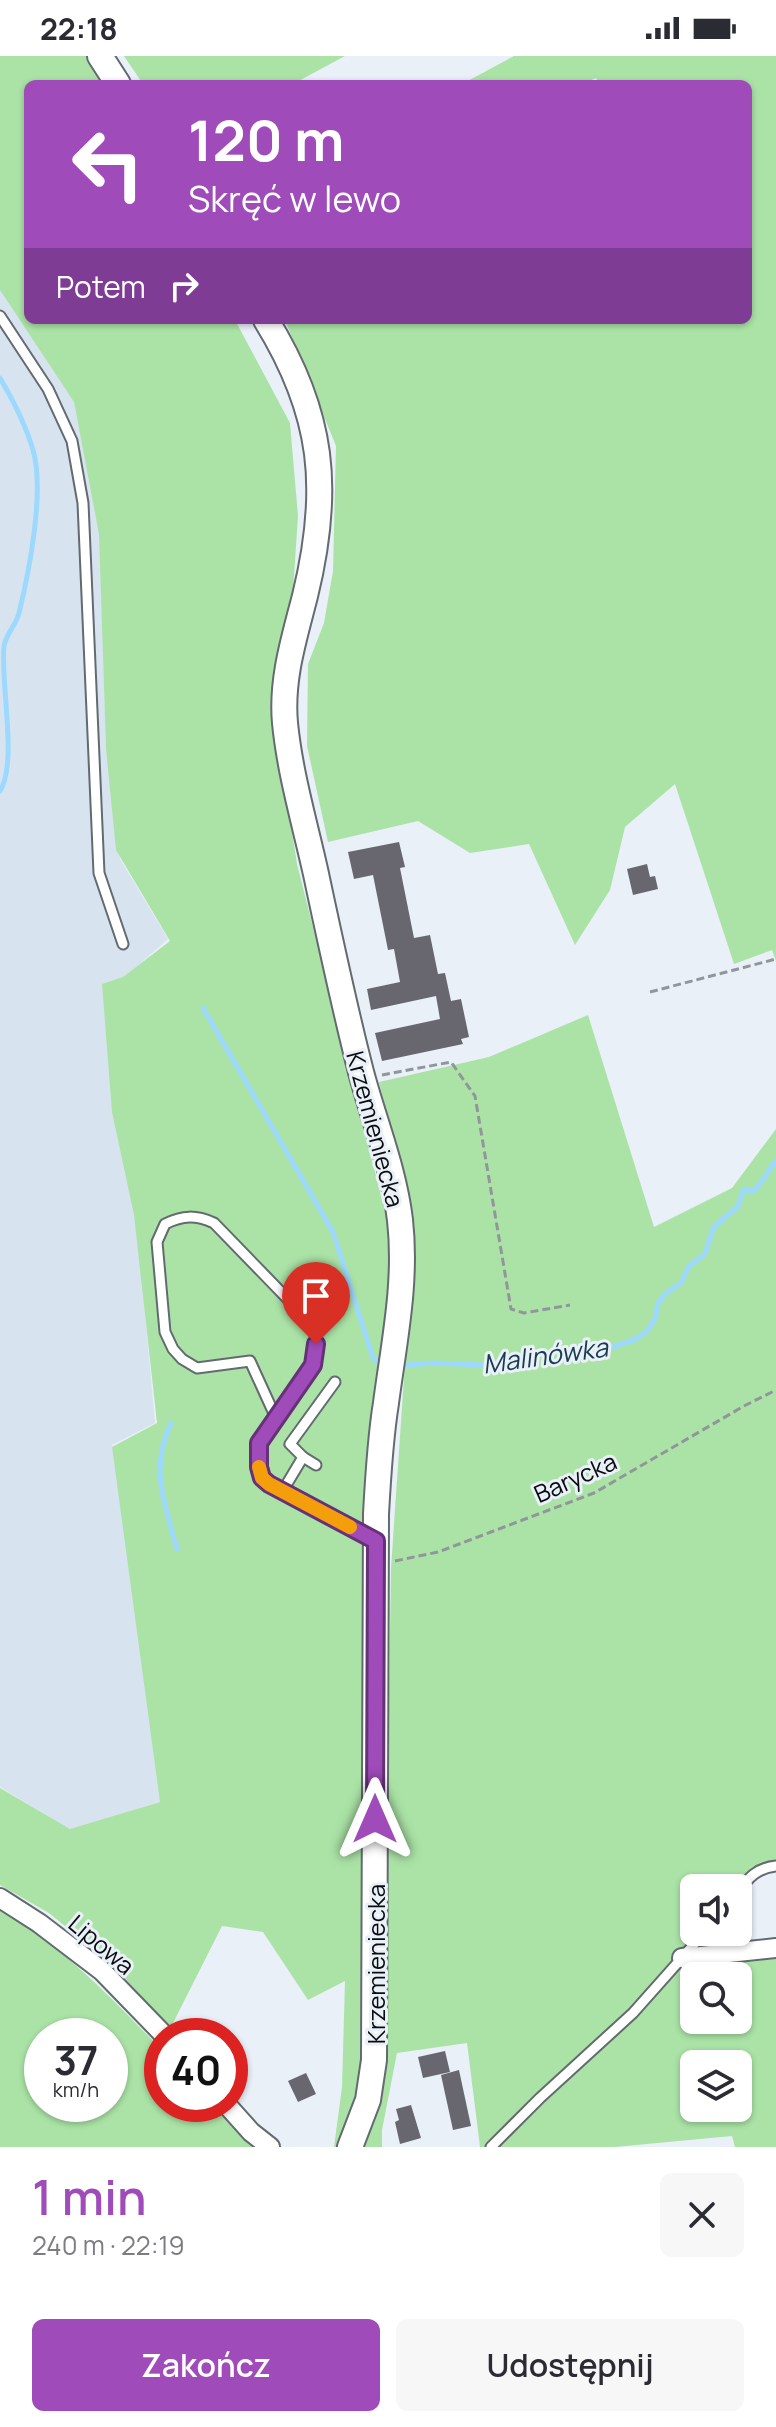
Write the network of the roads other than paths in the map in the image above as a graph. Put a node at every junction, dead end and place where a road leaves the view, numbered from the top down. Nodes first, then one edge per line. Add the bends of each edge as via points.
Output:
1 (100, 56) edge
2 (115, 80) edge
3 (0, 316) edge
4 (268, 324) edge
5 (123, 944) dead end
6 (335, 1382) dead end
7 (276, 1418) junction
8 (303, 1457) junction
9 (316, 1465) dead end
10 (282, 1492) junction
11 (376, 1552) junction
12 (776, 1866) edge
13 (752, 1874) edge
14 (0, 1898) edge
15 (693, 1946) edge
16 (776, 1948) edge
17 (682, 1958) junction
18 (148, 2018) edge
19 (242, 2122) edge
20 (270, 2147) edge
21 (350, 2147) edge
22 (491, 2147) edge

1 - 2 street
3 - 5 lane via 48,389 72,441 83,503 99,873
4 - 11 street, Krzemieniecka via 300,388 319,461 319,523 286,675 284,713 295,782 399,1216 399,1316 379,1467
6 - 8 lane via 290,1444
7 - 7 lane via 313,1365 316,1344 310,1322 214,1223 179,1217 165,1224 157,1242 165,1332 173,1349 197,1368 250,1361
7 - 10 lane via 259,1443 259,1467 262,1478
8 - 9 lane
8 - 10 lane
10 - 11 lane
11 - 21 street, Krzemieniecka via 375,2046 368,2100
12 - 13 lane
14 - 18 street, Lipowa via 102,1971
15 - 17 lane
16 - 17 street
17 - 22 lane via 633,2013
19 - 20 street

